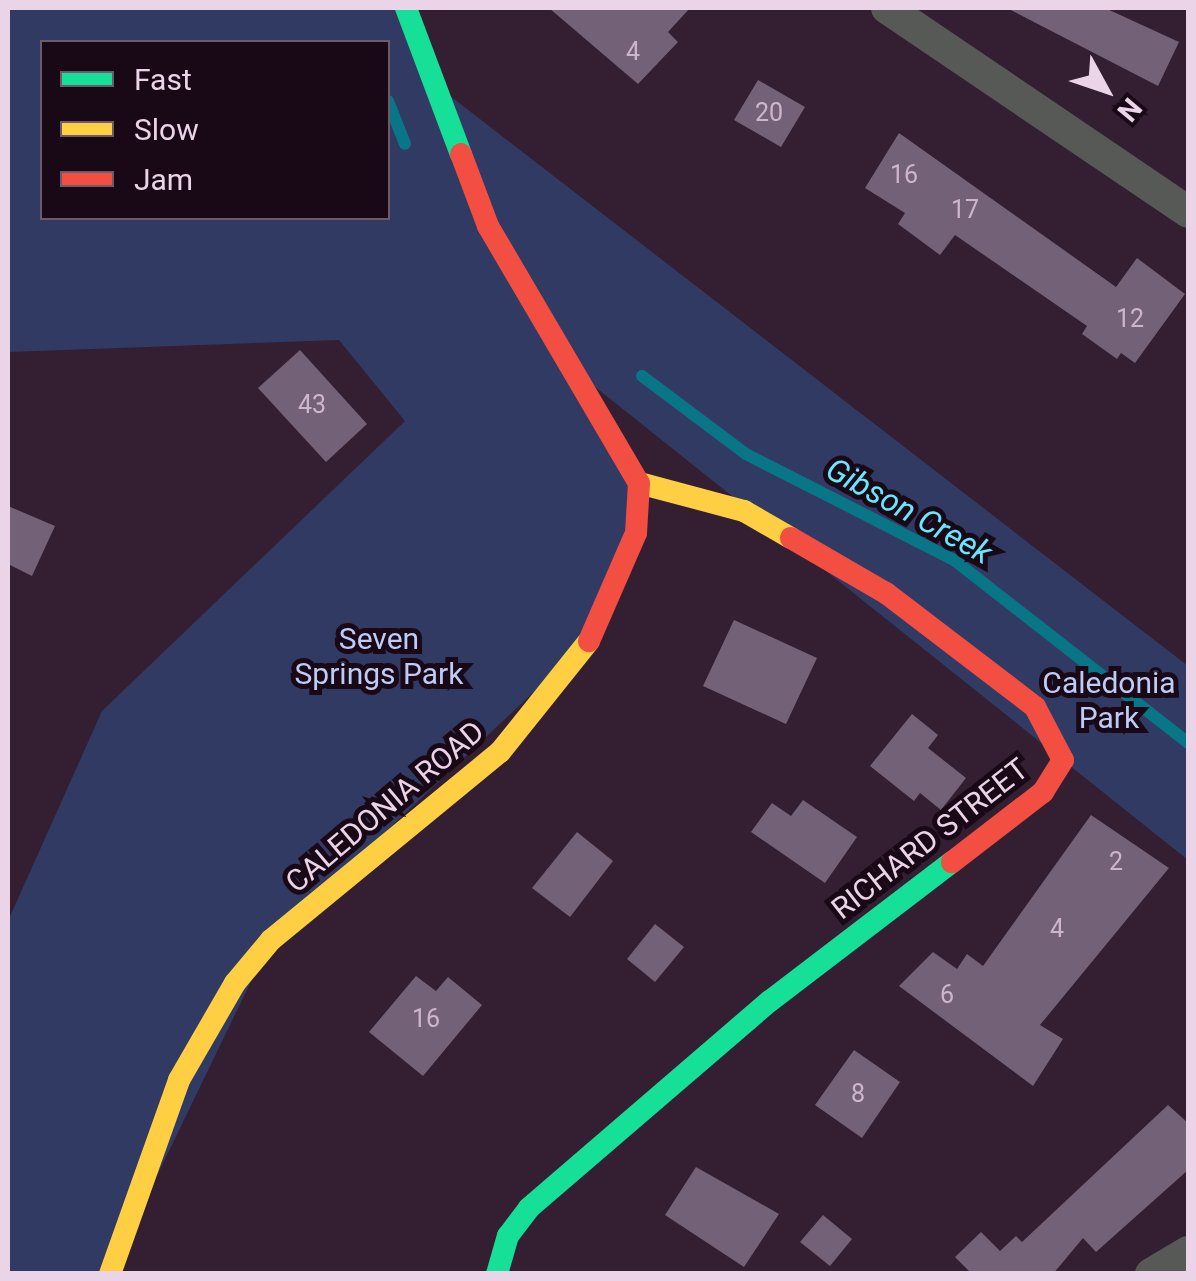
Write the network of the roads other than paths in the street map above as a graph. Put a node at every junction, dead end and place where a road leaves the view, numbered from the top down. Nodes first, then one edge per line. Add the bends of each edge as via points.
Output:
1 (406, 8) edge
2 (888, 8) edge
3 (1188, 212) edge
4 (640, 483) junction
5 (1188, 1252) edge
6 (110, 1274) edge
7 (498, 1274) edge
8 (1151, 1274) edge

1 - 4 street via 488,226 606,414
2 - 3 street
4 - 6 street, CALEDONIA ROAD via 636,533 619,582 560,683 500,752 271,940 235,983 178,1080
4 - 7 street, RICHARD STREET via 744,511 886,593 1035,707 1064,760 1044,792 770,1001 529,1208 508,1236
5 - 8 street

